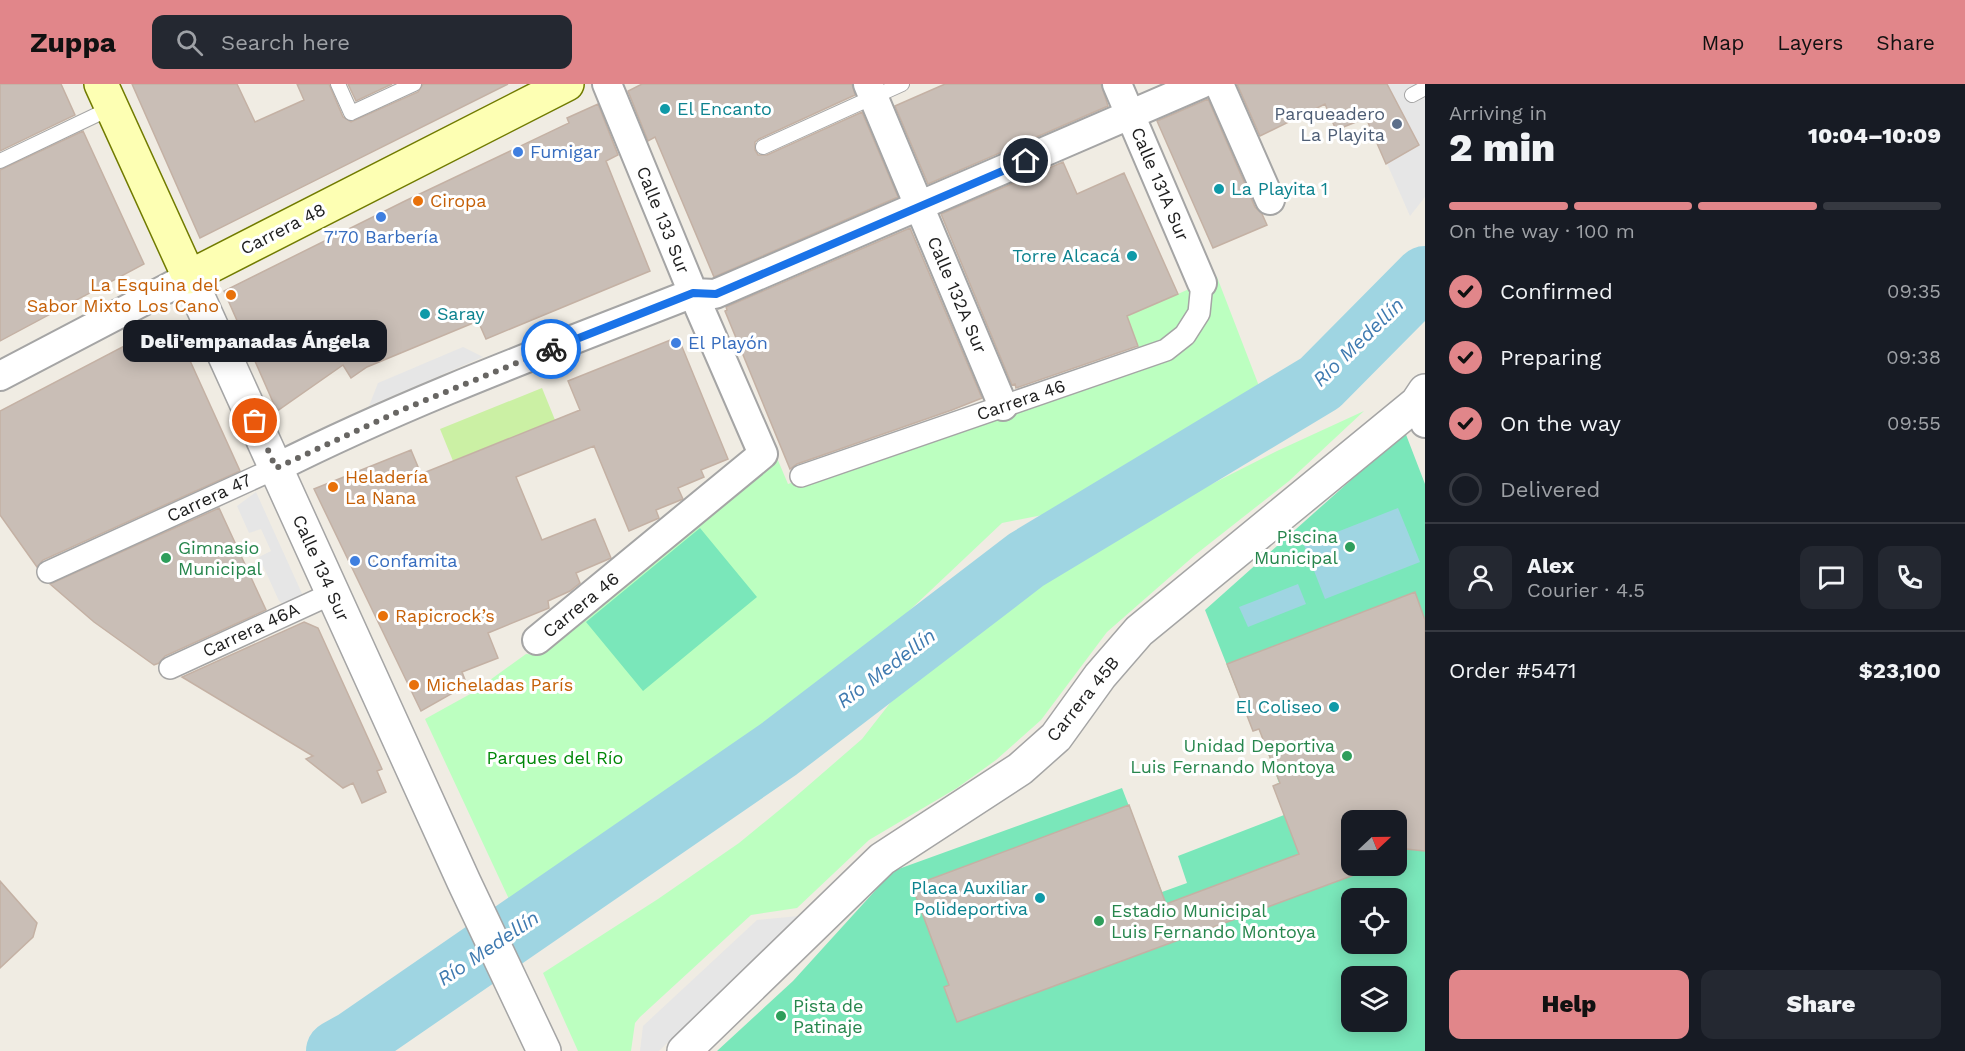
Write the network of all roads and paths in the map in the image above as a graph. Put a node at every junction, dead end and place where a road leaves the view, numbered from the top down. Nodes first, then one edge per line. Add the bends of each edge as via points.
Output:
1 (338, 84) edge
2 (414, 84) edge
3 (567, 84) edge
4 (607, 84) edge
5 (902, 84) edge
6 (1117, 84) edge
7 (1201, 84) edge
8 (1219, 84) edge
9 (1425, 88) edge
10 (871, 90) edge
11 (1412, 95) dead end
12 (106, 96) edge
13 (1131, 116) junction
14 (763, 147) dead end
15 (0, 161) edge
16 (1270, 200) dead end
17 (920, 207) junction
18 (189, 277) junction
19 (1202, 283) joint
20 (693, 293) junction
21 (0, 376) edge
22 (1003, 406) junction
23 (1422, 406) edge
24 (763, 454) joint
25 (276, 468) junction
26 (801, 476) dead end
27 (48, 572) dead end
28 (333, 593) junction
29 (537, 640) dead end
30 (170, 668) dead end
31 (541, 1044) edge
32 (684, 1051) edge

1 - 2 lane via 351,113
3 - 18 main road, Carrera 48
4 - 20 street, Calle 133 Sur
5 - 10 lane
6 - 13 street, Calle 131A Sur
7 - 13 street, Carrera 47
8 - 16 street
9 - 11 lane
10 - 14 lane
10 - 17 street, Calle 132A Sur
12 - 15 lane
12 - 18 main road, Calle 134 Sur
13 - 17 street, Carrera 47
13 - 19 street, Calle 131A Sur
17 - 20 street, Carrera 47 via 716,294
17 - 22 street, Calle 132A Sur
18 - 21 street, Carrera 48
18 - 25 street, Calle 134 Sur
19 - 22 street, Carrera 46 via 1199,313 1185,335 1166,350
20 - 24 street, Calle 133 Sur
20 - 25 street, Carrera 47 via 404,409
22 - 26 street, Carrera 46
23 - 32 street, Carrera 45B via 1139,631 1056,737 1020,768 882,859
24 - 29 street, Carrera 46
25 - 27 street, Carrera 47
25 - 28 street, Calle 134 Sur
28 - 30 street, Carrera 46A
28 - 31 street, Calle 134 Sur

